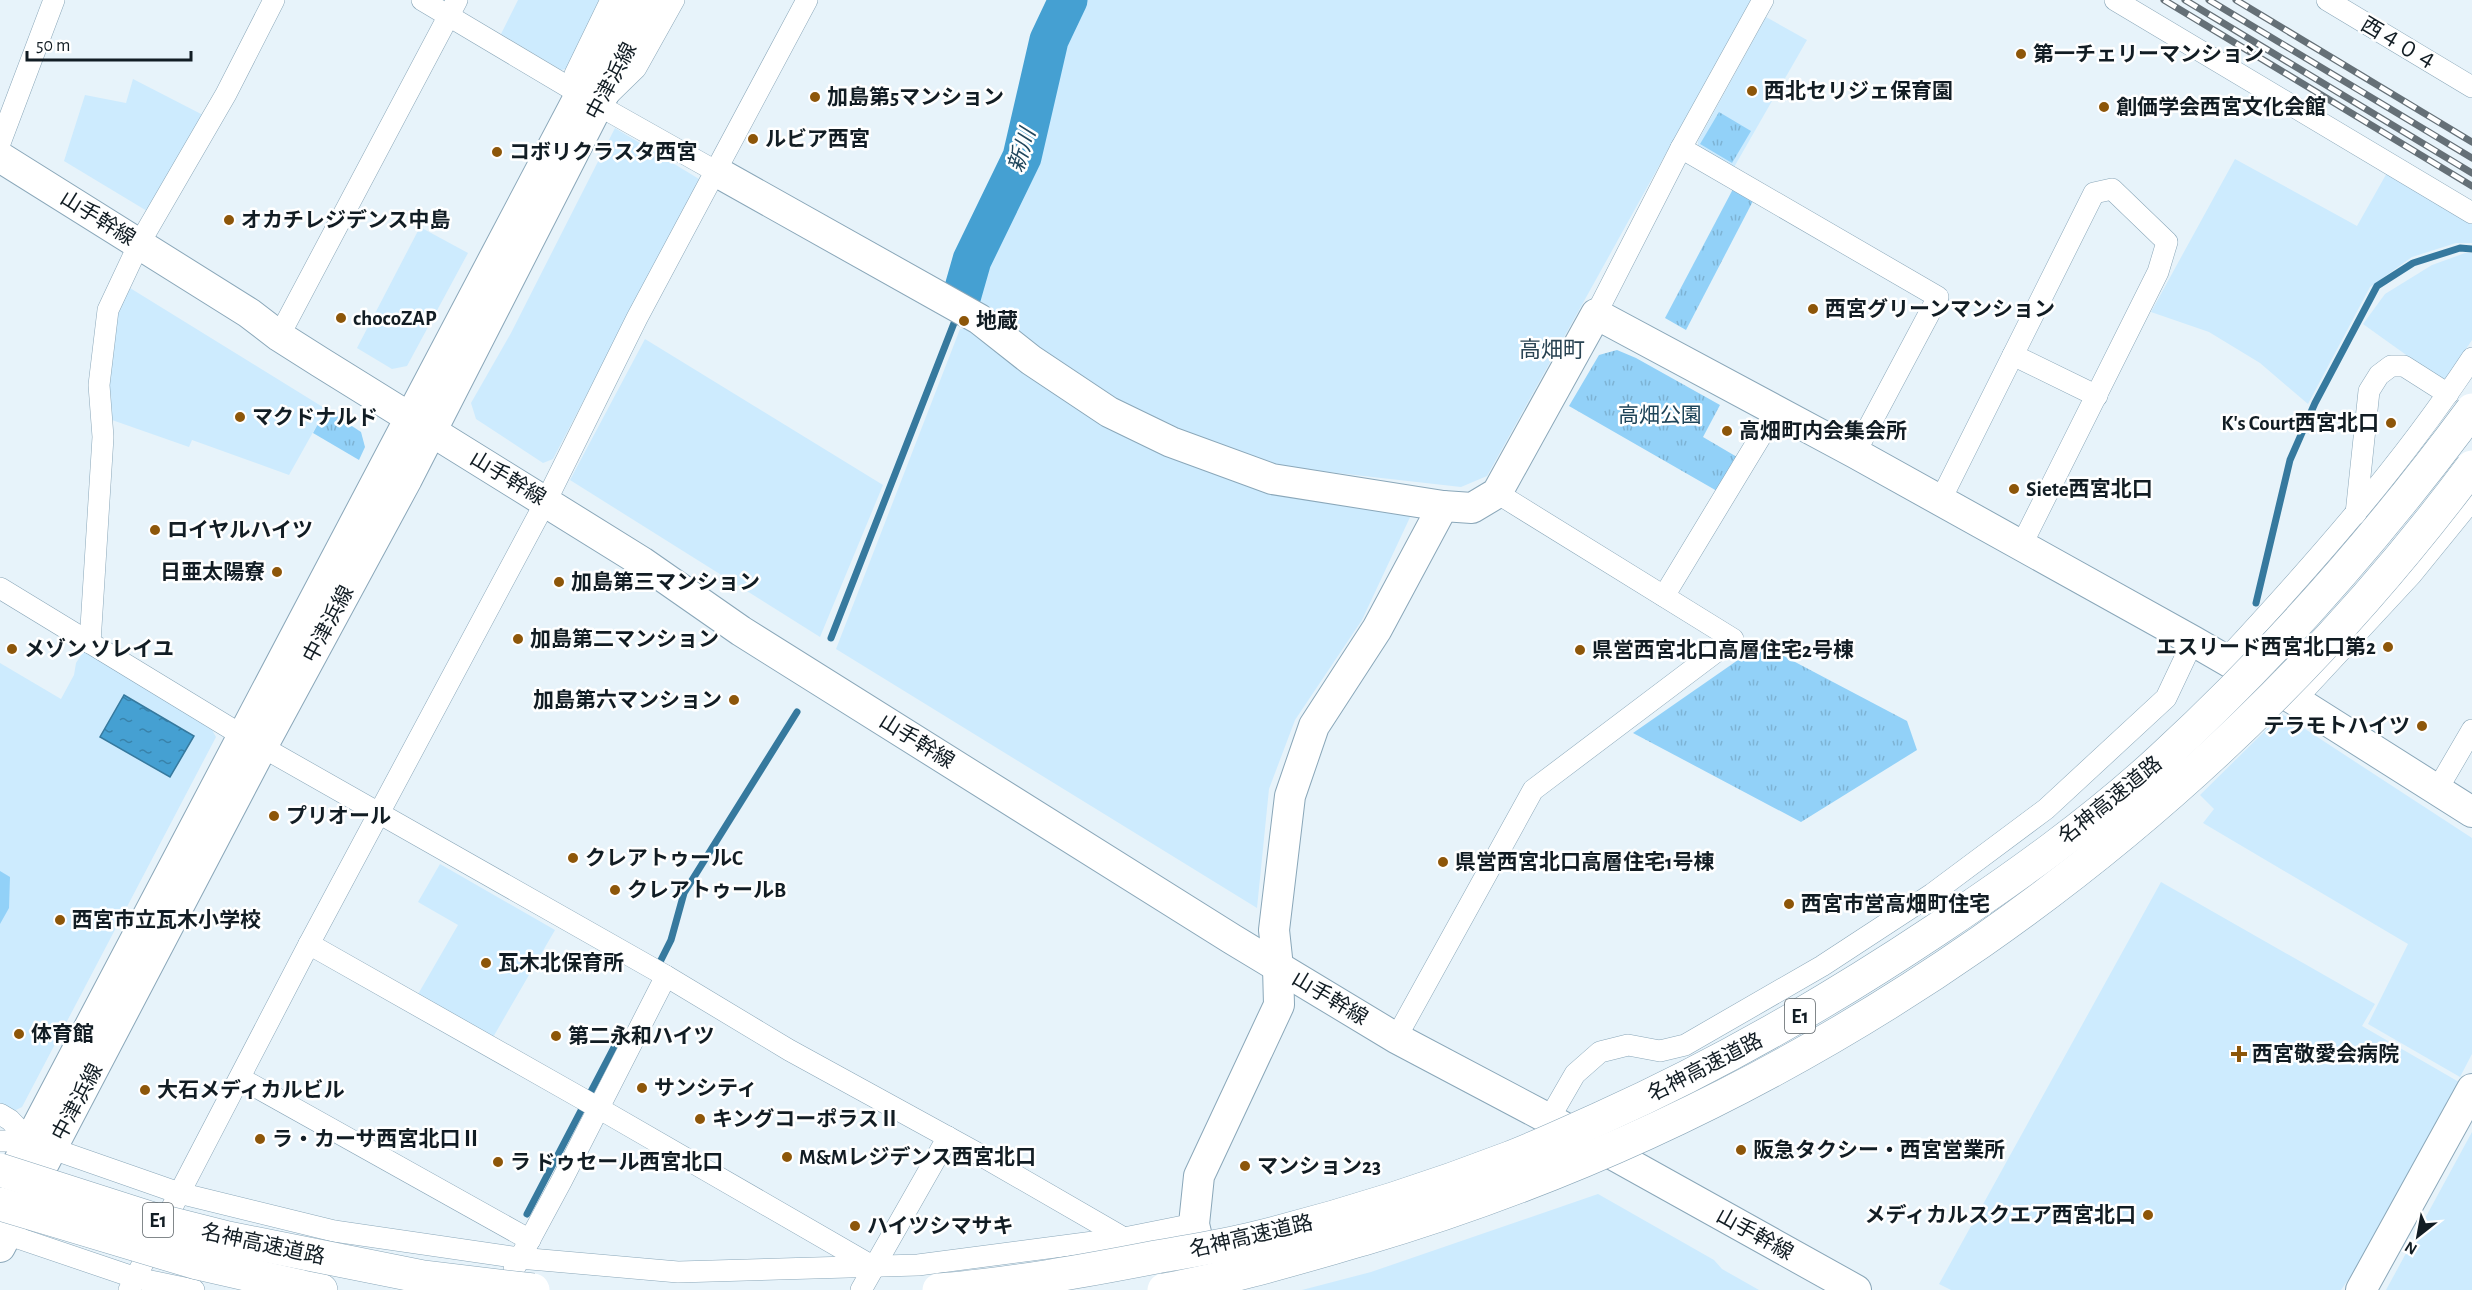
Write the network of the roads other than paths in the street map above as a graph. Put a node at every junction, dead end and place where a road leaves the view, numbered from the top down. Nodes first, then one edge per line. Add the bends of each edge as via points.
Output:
1 (54, 0) edge
2 (274, 0) edge
3 (422, 0) edge
4 (611, 0) edge
5 (630, 0) edge
6 (654, 0) edge
7 (674, 0) edge
8 (807, 0) edge
9 (1763, 0) edge
10 (2115, 0) edge
11 (2327, 0) edge
12 (453, 8) edge
13 (2472, 87) edge
14 (589, 100) junction
15 (0, 143) edge
16 (1681, 148) junction
17 (0, 157) edge
18 (717, 172) junction
19 (2472, 213) edge
20 (140, 244) junction
21 (1596, 314) junction
22 (279, 336) junction
23 (2013, 356) junction
24 (2472, 358) edge
25 (2097, 396) junction
26 (2460, 402) edge
27 (1776, 411) junction
28 (421, 425) junction
29 (1855, 453) junction
30 (2472, 467) edge
31 (1497, 493) junction
32 (2472, 500) edge
33 (546, 501) junction
34 (1940, 501) junction
35 (1443, 506) junction
36 (2355, 515) junction
37 (2021, 546) junction
38 (0, 588) edge
39 (1664, 596) junction
40 (2193, 641) junction
41 (90, 643) junction
42 (2226, 660) junction
43 (2295, 700) junction
44 (2472, 730) edge
45 (252, 741) junction
46 (2437, 790) junction
47 (380, 812) junction
48 (2472, 812) edge
49 (309, 944) junction
50 (1278, 967) junction
51 (666, 976) junction
52 (1396, 1038) junction
53 (240, 1078) junction
54 (2472, 1089) edge
55 (590, 1103) junction
56 (0, 1114) edge
57 (1549, 1119) junction
58 (948, 1137) junction
59 (0, 1141) edge
60 (41, 1144) junction
61 (0, 1170) edge
62 (179, 1193) junction
63 (0, 1197) edge
64 (1194, 1224) junction
65 (2, 1229) edge
66 (1124, 1238) junction
67 (524, 1249) junction
68 (874, 1267) junction
69 (132, 1284) edge
70 (194, 1290) edge
71 (321, 1290) edge
72 (503, 1290) edge
73 (533, 1290) edge
74 (861, 1290) edge
75 (939, 1290) edge
76 (1164, 1290) edge
77 (1209, 1290) edge
78 (1856, 1290) edge
79 (2361, 1290) edge

1 - 15 street
2 - 20 street via 226,94
3 - 12 street
4 - 14 street via 575,74
5 - 14 street, 中津浜線
6 - 14 street, 中津浜線
7 - 14 street via 636,68
8 - 18 street
9 - 16 street
10 - 19 street
11 - 13 street, 西４０４
12 - 14 street
12 - 22 street
14 - 18 street
14 - 28 street, 中津浜線
16 - 21 street
16 - 29 street via 1938,297
17 - 20 street, 山手幹線
18 - 33 street via 637,318
18 - 35 street via 969,314 1109,412 1172,442 1272,479
20 - 22 street, 山手幹線
20 - 41 street via 108,310 99,385 103,437
21 - 27 street
21 - 31 street
22 - 28 street, 山手幹線
23 - 25 street
23 - 25 street via 2094,193 2112,189 2167,242 2158,272
23 - 34 street
24 - 26 street
25 - 37 street
26 - 36 street via 2425,428
26 - 36 street via 2404,366 2391,366 2379,375 2369,391
26 - 75 highway, 名神高速道路 / E1, bridge via 2437,457 2335,579 2259,663 2160,760 2080,827 1981,900 1882,967 1730,1057 1509,1158 1365,1207 1253,1239 1113,1266
27 - 29 street
27 - 39 street
28 - 33 street, 山手幹線
28 - 45 street, 中津浜線
29 - 34 street
30 - 76 highway, 名神高速道路 / E1, bridge via 2311,660 2181,786 2103,852 1904,993 1749,1084 1526,1185 1435,1218 1251,1272
31 - 35 street via 1472,508
31 - 39 street
32 - 43 street via 2411,575
33 - 47 street
33 - 50 street, 山手幹線 via 741,631
34 - 37 street
35 - 50 street via 1377,629 1314,726 1290,796 1274,930
36 - 42 street
37 - 40 street
38 - 41 street
39 - 52 street via 1733,639 1533,790
40 - 42 street
40 - 57 street via 2166,698 2046,808 1932,894 1822,966 1685,1045 1660,1051 1628,1046 1600,1052 1575,1074
41 - 45 street
42 - 43 street
43 - 46 street
44 - 46 street
45 - 47 street
45 - 60 street, 中津浜線
46 - 48 street
47 - 49 street
47 - 51 street
49 - 53 street
49 - 55 street
50 - 52 street, 山手幹線
50 - 64 street via 1279,1005 1199,1176
51 - 55 street
51 - 58 street via 789,1050
52 - 57 street, 山手幹線
53 - 62 street
53 - 67 street
54 - 79 street
55 - 67 street via 562,1180
55 - 68 street
56 - 60 street
57 - 78 street, 山手幹線
58 - 66 street
58 - 68 street
59 - 60 street
60 - 62 street
60 - 63 street, 中津浜線
60 - 65 street, 中津浜線
61 - 73 highway, 名神高速道路 / E1, bridge via 153,1219 228,1238 423,1277
62 - 67 street via 334,1231
62 - 69 street
64 - 66 street
64 - 77 street
65 - 69 street
65 - 71 highway, 名神高速道路 / E1, bridge via 197,1263
66 - 68 street via 918,1265
67 - 68 street via 678,1272
67 - 72 street
68 - 74 street
69 - 70 street

